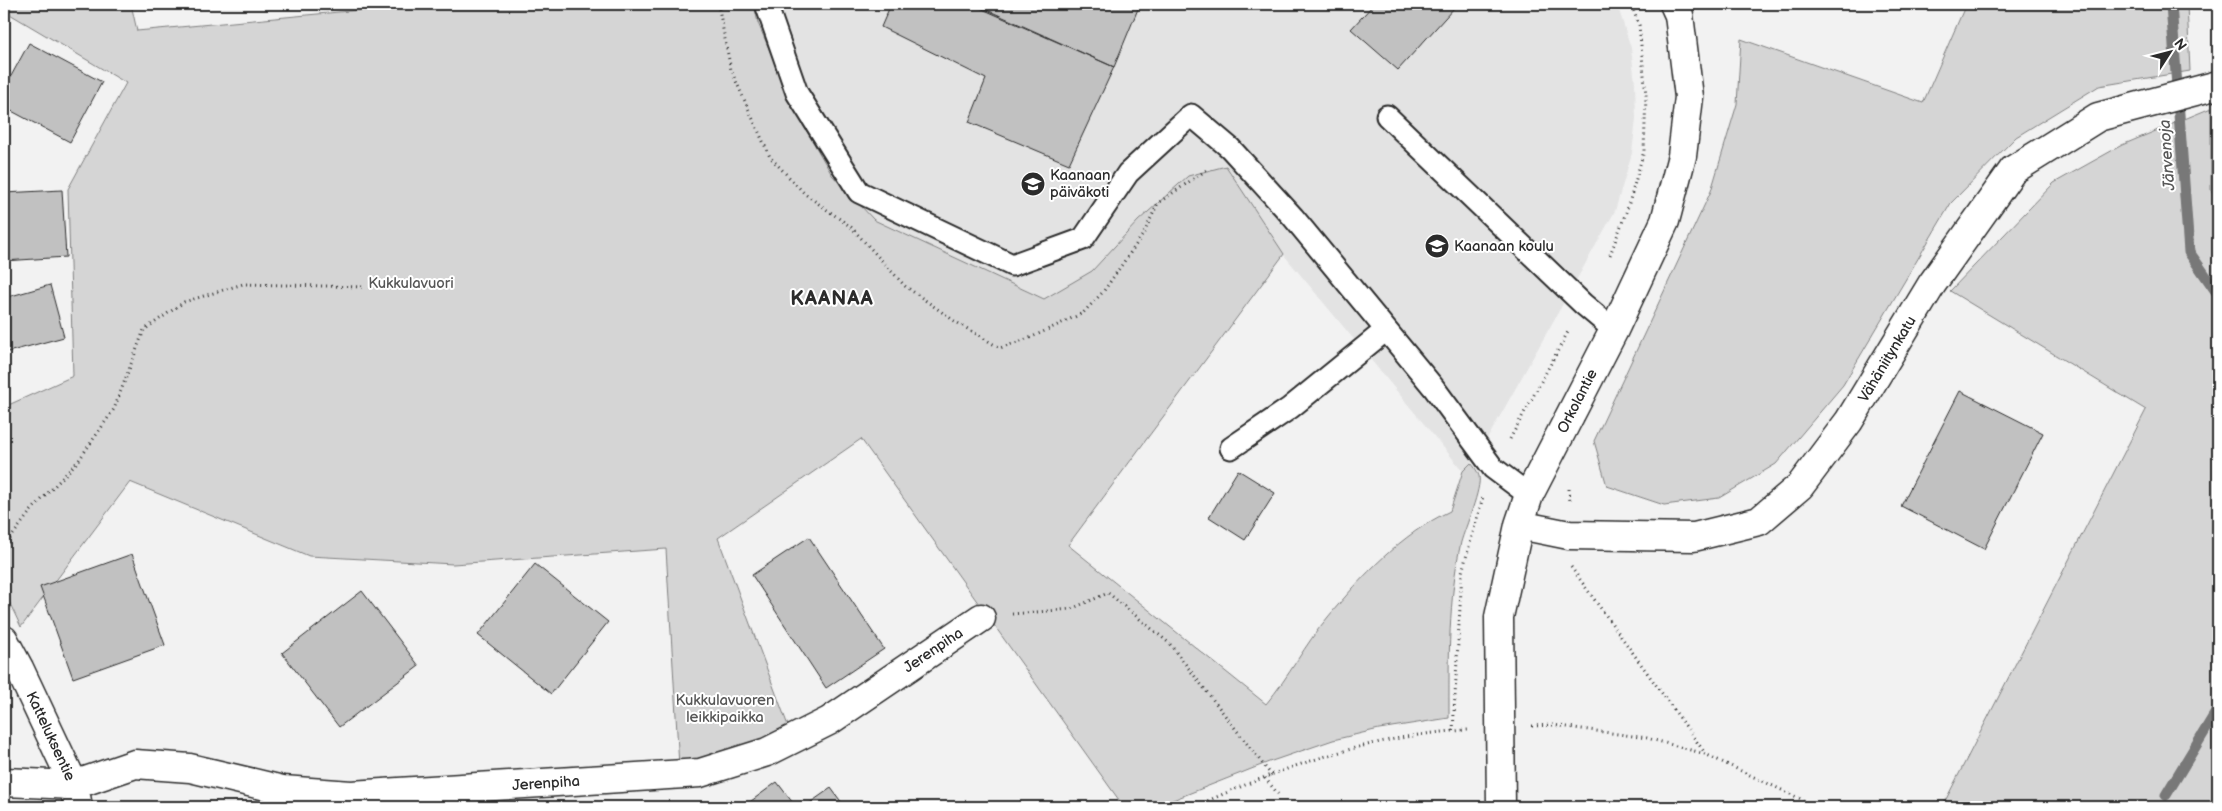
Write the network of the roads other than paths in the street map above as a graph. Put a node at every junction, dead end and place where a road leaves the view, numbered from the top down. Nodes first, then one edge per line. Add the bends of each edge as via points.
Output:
1 (766, 4) edge
2 (1674, 4) edge
3 (2218, 86) edge
4 (1387, 116) dead end
5 (1386, 330) junction
6 (1614, 330) junction
7 (1231, 448) dead end
8 (1529, 495) junction
9 (1519, 525) junction
10 (981, 618) road end
11 (4, 640) edge
12 (4, 782) edge
13 (76, 796) edge
14 (1501, 807) edge

1 - 5 lane via 797,93 859,192 1012,265 1083,239 1128,173 1190,115 1230,148 1293,217
2 - 6 street, Orkolantie via 1679,15 1689,97 1682,156 1665,221
3 - 9 street, Vähäniitynkatu via 2098,117 2013,170 1932,284 1849,421 1800,486 1759,521 1694,537 1569,535
4 - 6 lane
5 - 7 lane via 1290,408
5 - 8 lane via 1493,468
6 - 8 street, Orkolantie
8 - 9 street, Orkolantie
9 - 14 street, Orkolantie via 1499,617
10 - 13 street, Jerenpiha via 829,721 767,752 700,773 351,795 283,790 190,768 135,764
11 - 13 street, Katteluksentie via 20,668
12 - 13 street

